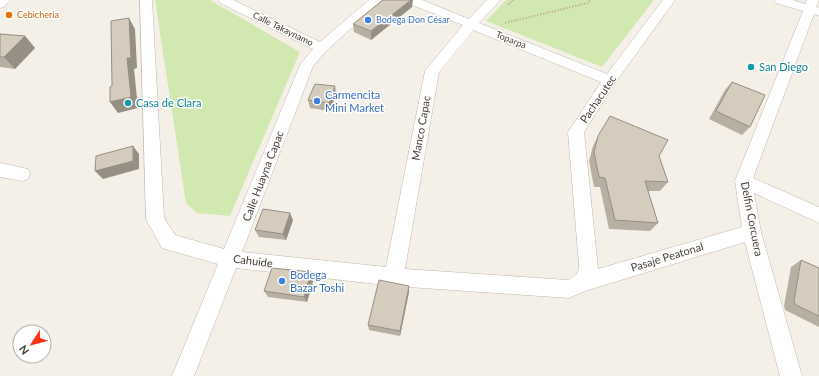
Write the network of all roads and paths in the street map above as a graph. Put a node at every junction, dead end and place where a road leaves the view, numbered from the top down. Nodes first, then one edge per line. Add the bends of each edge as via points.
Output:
1 (4, 0) edge
2 (146, 0) edge
3 (224, 0) edge
4 (376, 0) edge
5 (410, 0) edge
6 (494, 0) edge
7 (513, 0) edge
8 (590, 0) edge
9 (669, 0) edge
10 (780, 0) edge
11 (0, 4) edge
12 (814, 7) edge
13 (503, 10) dead end
14 (471, 24) junction
15 (501, 24) dead end
16 (321, 48) junction
17 (610, 80) junction
18 (0, 170) edge
19 (22, 174) dead end
20 (742, 181) junction
21 (819, 215) edge
22 (752, 232) junction
23 (231, 259) junction
24 (394, 277) junction
25 (582, 282) junction
26 (183, 376) edge
27 (790, 376) edge

1 - 11 street
2 - 23 street, Cahuide via 155,218 169,242
3 - 16 street, Calle Takaynamo
4 - 16 street, Calle Huayna Capac
5 - 14 street, Toparpa
6 - 14 street, Manco Capac
7 - 13 path
8 - 15 path via 588,3
9 - 17 street, Pachacutec
10 - 12 street
12 - 20 street, Delfin Corcuera
14 - 17 street, Toparpa
14 - 24 street, Manco Capac via 432,71
16 - 23 street, Calle Huayna Capac via 306,65
17 - 25 street, Pachacutec via 576,132 589,265 588,275
18 - 19 street
20 - 21 street
20 - 22 street, Delfin Corcuera
22 - 25 street, Pasaje Peatonal
22 - 27 street, Delfin Corcuera
23 - 24 street, Cahuide
23 - 26 street, Calle Huayna Capac
24 - 25 street, Cahuide via 556,289 569,289

